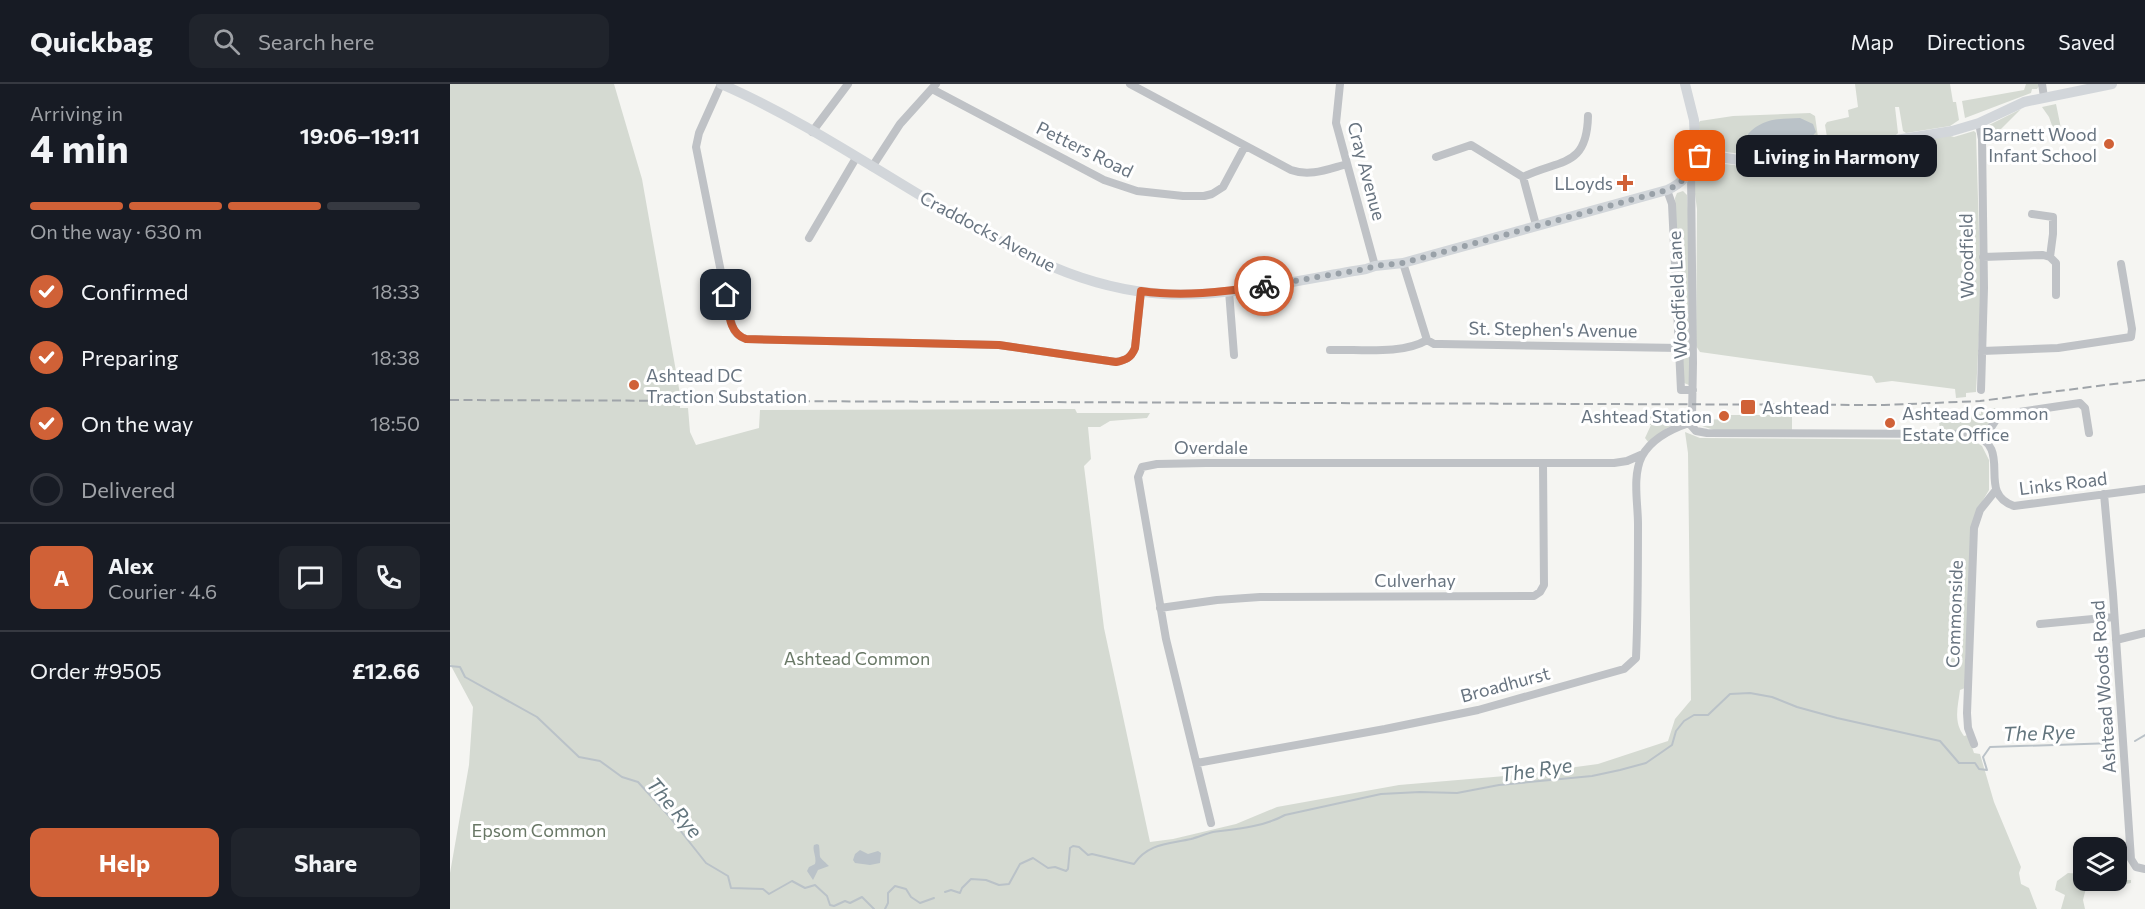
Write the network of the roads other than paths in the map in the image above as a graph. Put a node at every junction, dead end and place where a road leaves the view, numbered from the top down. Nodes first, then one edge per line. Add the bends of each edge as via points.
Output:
1 (721, 84) edge
2 (849, 84) edge
3 (1130, 84) edge
4 (1340, 84) edge
5 (1684, 84) edge
6 (2042, 84) edge
7 (2110, 84) edge
8 (934, 86) edge
9 (2044, 97) junction
10 (1588, 116) dead end
11 (1979, 123) junction
12 (812, 132) junction
13 (1245, 146) junction
14 (1700, 156) junction
15 (1436, 157) dead end
16 (855, 158) junction
17 (1347, 164) junction
18 (872, 167) junction
19 (1691, 171) junction
20 (1523, 177) junction
21 (1680, 184) junction
22 (1667, 190) junction
23 (1691, 196) junction
24 (2031, 214) dead end
25 (1536, 225) junction
26 (809, 238) dead end
27 (1983, 257) junction
28 (2050, 257) junction
29 (1403, 263) junction
30 (2121, 264) dead end
31 (1375, 266) junction
32 (1141, 291) junction
33 (1229, 291) junction
34 (2056, 295) dead end
35 (1427, 340) junction
36 (1680, 348) junction
37 (1330, 350) dead end
38 (1982, 351) junction
39 (1234, 355) dead end
40 (1693, 390) junction
41 (1981, 390) dead end
42 (1689, 423) junction
43 (2089, 433) dead end
44 (1983, 440) junction
45 (1643, 454) junction
46 (1622, 463) junction
47 (1543, 464) junction
48 (1636, 475) junction
49 (2145, 489) edge
50 (1996, 490) junction
51 (2104, 494) junction
52 (1160, 608) junction
53 (2114, 617) junction
54 (2040, 624) dead end
55 (2145, 633) edge
56 (2116, 640) junction
57 (1974, 744) dead end
58 (1197, 763) junction
59 (1211, 823) dead end
60 (2145, 870) edge

1 - 12 street, Craddocks Avenue
1 - 32 street via 696,147 730,317 738,336 999,345 1125,361 1135,348
2 - 12 street
3 - 13 street
4 - 17 street, Cray Avenue via 1335,116
5 - 14 street
6 - 9 street
7 - 9 street
8 - 13 street, Petters Road via 1104,180 1137,192 1212,194 1222,187
8 - 18 street via 900,124
9 - 11 street
10 - 20 street via 1588,131 1574,158
11 - 14 street via 1792,160 1758,163
11 - 27 street, Woodfield
12 - 16 street, Craddocks Avenue
13 - 17 street via 1302,174
14 - 19 street
15 - 20 street via 1471,145
16 - 18 street, Craddocks Avenue
16 - 26 street
17 - 31 street, Cray Avenue
18 - 32 street, Craddocks Avenue via 1030,258 1080,278
19 - 21 street, Craddocks Avenue
19 - 23 street, Woodfield Lane
20 - 25 street
21 - 22 street, Craddocks Avenue
21 - 23 street
22 - 25 street, Craddocks Avenue
22 - 36 street, Woodfield Lane via 1672,204
23 - 40 street, Woodfield Lane
24 - 28 street via 2053,217
25 - 29 street, Craddocks Avenue
27 - 28 street
27 - 38 street, Woodfield
28 - 34 street via 2056,263
29 - 31 street, Craddocks Avenue
29 - 35 street
30 - 38 street via 2131,337 2058,348
31 - 33 street, Craddocks Avenue
32 - 33 street, Craddocks Avenue via 1173,295
33 - 39 street
35 - 36 street, St. Stephen's Avenue via 1434,344
35 - 37 street, St. Stephen's Avenue via 1401,348
36 - 40 street, Woodfield Lane via 1681,390
38 - 41 street, Woodfield
40 - 42 street, Woodfield Lane
42 - 44 street via 1707,434 1965,434
42 - 45 street, Broadhurst via 1663,434
43 - 44 street via 2085,408 2080,403 1999,415
44 - 50 street, Links Road via 1995,462
45 - 46 street, Overdale
45 - 48 street, Broadhurst
46 - 47 street, Overdale
46 - 48 street
47 - 52 street, Culverhay via 1544,585 1534,596 1260,597
47 - 52 street, Overdale via 1142,467 1138,477
48 - 58 street, Broadhurst via 1636,658 1624,669 1466,712
49 - 51 street, Links Road
50 - 51 street, Links Road via 2000,499 2014,506
50 - 57 street, Commonside via 1980,510 1974,528 1967,713
51 - 53 street, Ashtead Woods Road
52 - 58 street, Overdale
53 - 54 street
53 - 56 street, Ashtead Woods Road
55 - 56 street
56 - 60 street, Ashtead Woods Road via 2131,860
58 - 59 street, Overdale

